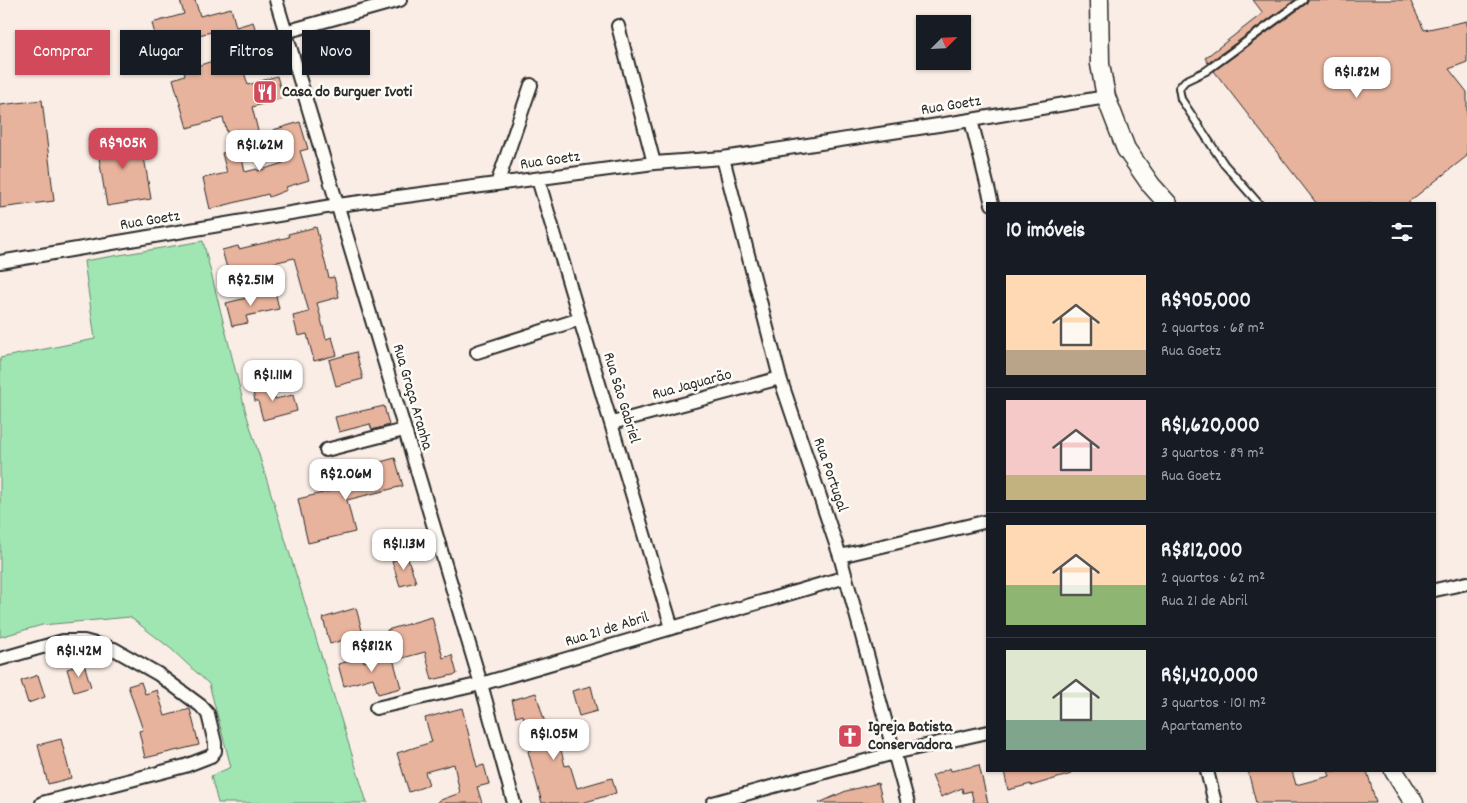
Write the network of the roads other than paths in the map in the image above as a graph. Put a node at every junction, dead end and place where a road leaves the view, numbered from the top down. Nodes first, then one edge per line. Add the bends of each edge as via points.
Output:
1 (276, 0) edge
2 (400, 0) edge
3 (1099, 0) edge
4 (1303, 0) edge
5 (618, 26) dead end
6 (284, 30) edge
7 (292, 30) edge
8 (292, 55) edge
9 (531, 85) dead end
10 (1106, 97) junction
11 (972, 120) junction
12 (723, 158) junction
13 (654, 163) junction
14 (538, 179) junction
15 (497, 184) junction
16 (992, 202) edge
17 (1166, 202) edge
18 (1257, 202) edge
19 (338, 205) junction
20 (0, 262) edge
21 (580, 320) junction
22 (477, 352) dead end
23 (780, 378) junction
24 (612, 423) junction
25 (404, 430) junction
26 (326, 450) dead end
27 (986, 522) edge
28 (840, 556) junction
29 (846, 577) junction
30 (1467, 583) edge
31 (1436, 590) edge
32 (672, 628) junction
33 (0, 659) edge
34 (481, 684) junction
35 (376, 708) dead end
36 (986, 732) edge
37 (894, 753) junction
38 (1207, 772) edge
39 (1395, 772) edge
40 (42, 803) edge
41 (514, 803) edge
42 (713, 803) edge
43 (908, 803) edge
44 (1216, 803) edge
45 (1414, 803) edge

1 - 6 street, Rua Graça Aranha
2 - 7 street
3 - 10 main road via 1100,64
4 - 18 lane via 1179,88 1182,99 1224,164
5 - 13 street
8 - 19 street, Rua Graça Aranha
9 - 15 street
10 - 11 street, Rua Goetz
10 - 17 main road via 1126,149
11 - 12 street, Rua Goetz
11 - 16 street
12 - 13 street, Rua Goetz
12 - 23 street, Rua Portugal
13 - 14 street, Rua Goetz
14 - 15 street, Rua Goetz
14 - 21 street, Rua São Gabriel
15 - 19 street, Rua Goetz
19 - 20 street, Rua Goetz
19 - 25 street, Rua Graça Aranha
21 - 22 street
21 - 24 street, Rua São Gabriel
23 - 24 street, Rua Jaguarão
23 - 28 street, Rua Portugal
24 - 32 street, Rua São Gabriel
25 - 26 street
25 - 34 street, Rua Graça Aranha
27 - 28 street
28 - 29 street, Rua Portugal
29 - 32 street, Rua 21 de Abril
29 - 37 street, Rua Portugal
30 - 31 street
32 - 34 street, Rua 21 de Abril
33 - 40 street via 63,641 114,649 158,674 208,714 215,743 212,756
34 - 35 street, Rua 21 de Abril
34 - 41 street, Rua Graça Aranha
36 - 37 street
37 - 42 street
37 - 43 street, Rua Portugal
38 - 44 street
39 - 45 main road

